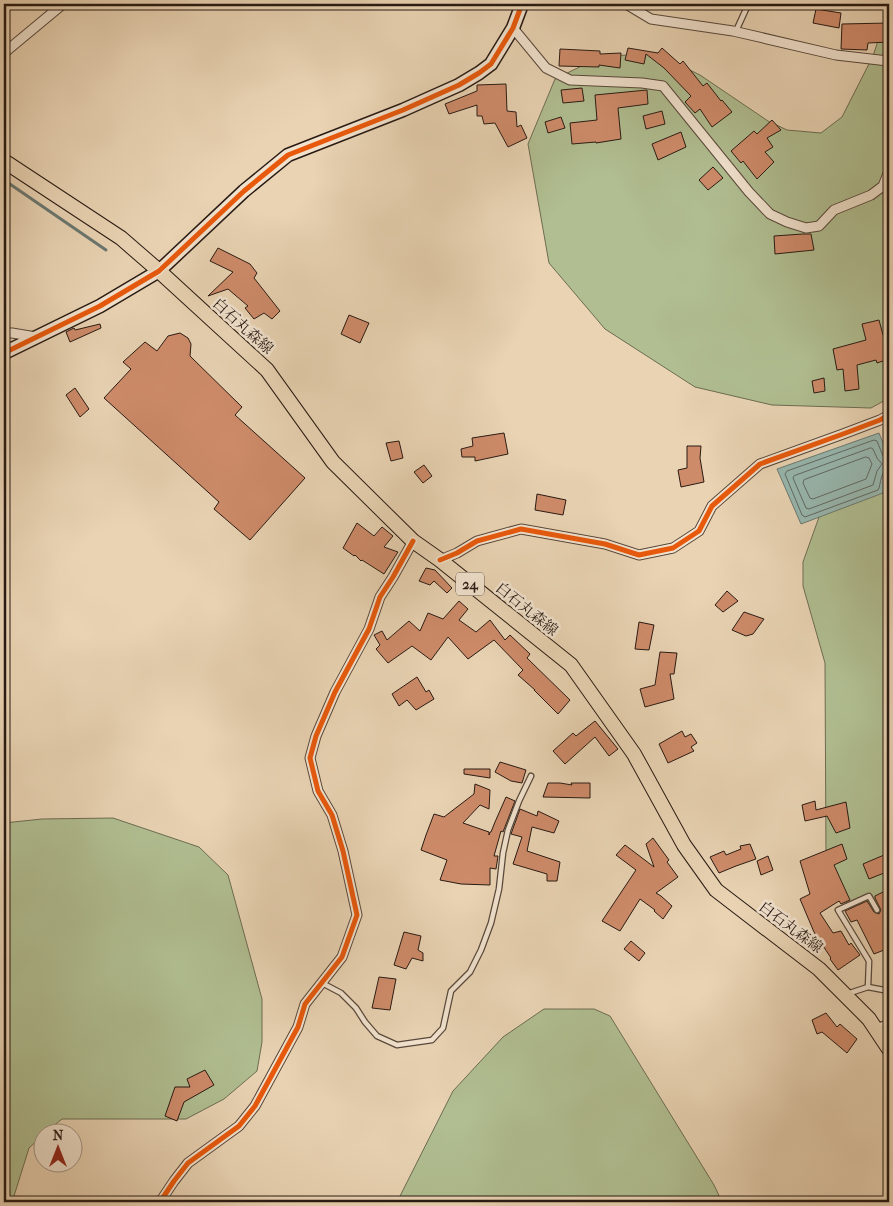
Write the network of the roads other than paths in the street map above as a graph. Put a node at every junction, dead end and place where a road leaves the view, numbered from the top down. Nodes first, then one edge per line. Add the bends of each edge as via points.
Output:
1 (63, 4) edge
2 (522, 4) edge
3 (626, 4) edge
4 (747, 4) edge
5 (513, 28) junction
6 (736, 31) junction
7 (4, 53) edge
8 (889, 63) edge
9 (4, 161) edge
10 (889, 171) edge
11 (159, 271) junction
12 (4, 333) edge
13 (38, 337) junction
14 (4, 353) edge
15 (889, 415) edge
16 (413, 541) junction
17 (440, 560) junction
18 (531, 776) dead end
19 (877, 910) dead end
20 (322, 983) junction
21 (868, 987) junction
22 (889, 991) edge
23 (845, 995) junction
24 (889, 1023) edge
25 (874, 1027) junction
26 (889, 1049) edge
27 (160, 1202) edge

1 - 7 street
2 - 5 street
3 - 6 street via 651,19
4 - 6 lane
5 - 10 street via 546,68 570,80 663,86 749,192 770,214 787,222 806,228 819,226 834,210 871,195 883,186
5 - 11 street via 491,64 459,85 288,155 244,191
6 - 8 street via 836,55
9 - 11 main road, 白石丸森線 / 24 via 121,238
11 - 13 street
11 - 16 main road, 白石丸森線 / 24 via 267,370 333,462
12 - 13 street
13 - 14 street
15 - 17 street via 760,464 712,506 699,531 673,548 639,555 605,544 521,529 477,541
16 - 17 main road, 白石丸森線 / 24
16 - 20 street via 380,597 369,628 335,692 310,758 318,791 332,815 343,851 356,915 342,957
17 - 23 main road, 白石丸森線 / 24 via 571,665 634,754 684,845 716,890 819,969
18 - 20 lane via 508,830 491,923 470,972 451,991 443,1028 432,1040 397,1045 378,1036 342,993
19 - 21 lane via 869,896 838,910 869,962
20 - 27 street via 305,1004 298,1027 256,1106 238,1126 188,1163
21 - 22 lane
21 - 23 lane
23 - 25 main road, 白石丸森線 / 24
24 - 25 lane
25 - 26 main road, 白石丸森線 / 24

